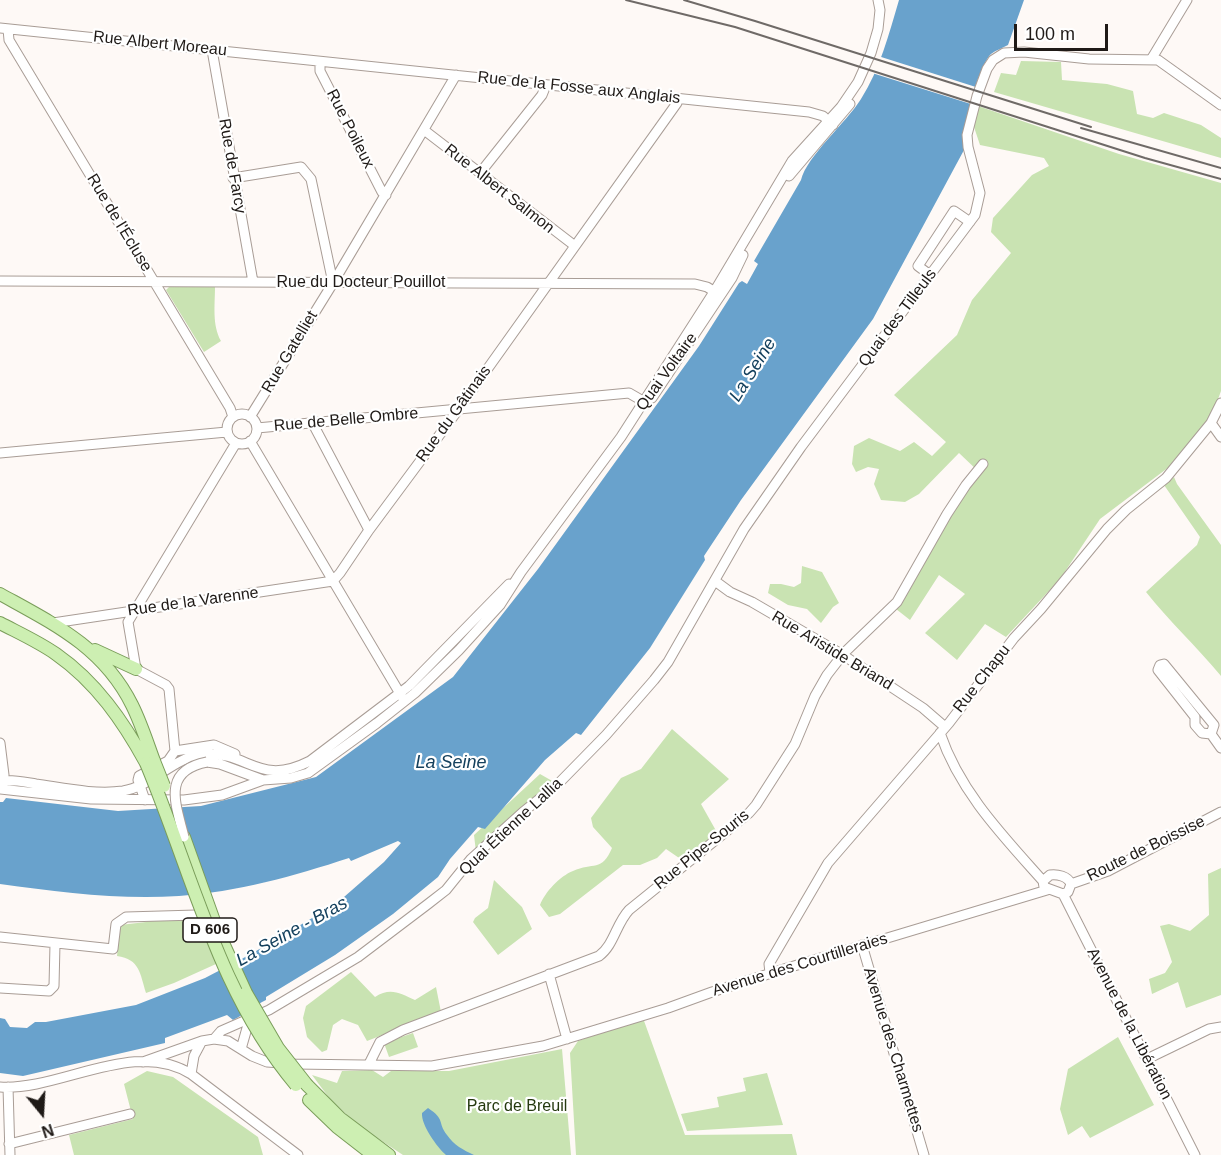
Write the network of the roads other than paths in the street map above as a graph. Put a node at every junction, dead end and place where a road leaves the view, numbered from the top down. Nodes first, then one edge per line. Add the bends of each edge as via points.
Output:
1 (879, 0) edge
2 (886, 0) edge
3 (1187, 0) edge
4 (4, 29) edge
5 (212, 50) junction
6 (1152, 58) junction
7 (320, 62) junction
8 (456, 75) junction
9 (546, 85) junction
10 (677, 98) junction
11 (1221, 105) edge
12 (831, 123) junction
13 (424, 130) junction
14 (480, 173) junction
15 (234, 178) junction
16 (386, 195) junction
17 (970, 222) junction
18 (575, 246) junction
19 (930, 275) junction
20 (0, 281) edge
21 (155, 282) junction
22 (253, 282) junction
23 (333, 283) junction
24 (547, 284) junction
25 (717, 294) junction
26 (646, 402) junction
27 (1221, 404) edge
28 (457, 410) junction
29 (233, 417) junction
30 (250, 417) junction
31 (1211, 423) junction
32 (313, 424) junction
33 (257, 428) junction
34 (227, 432) junction
35 (1221, 437) edge
36 (250, 441) junction
37 (236, 443) junction
38 (0, 453) edge
39 (983, 464) dead end
40 (369, 530) junction
41 (333, 581) junction
42 (715, 581) junction
43 (0, 594) edge
44 (134, 612) junction
45 (53, 623) junction
46 (3, 628) edge
47 (86, 646) junction
48 (838, 652) junction
49 (136, 669) junction
50 (402, 697) junction
51 (943, 730) junction
52 (1210, 734) junction
53 (0, 743) edge
54 (1221, 748) edge
55 (175, 751) junction
56 (150, 762) junction
57 (298, 767) junction
58 (263, 780) junction
59 (1, 785) edge
60 (140, 785) junction
61 (145, 800) junction
62 (1221, 812) edge
63 (184, 837) junction
64 (1071, 884) junction
65 (1045, 885) junction
66 (1063, 894) junction
67 (196, 915) dead end
68 (0, 938) edge
69 (55, 944) junction
70 (862, 945) junction
71 (770, 973) junction
72 (549, 974) junction
73 (0, 988) edge
74 (254, 1018) junction
75 (235, 1025) junction
76 (1221, 1027) edge
77 (214, 1040) junction
78 (567, 1040) junction
79 (202, 1041) junction
80 (231, 1043) junction
81 (241, 1049) junction
82 (1147, 1059) junction
83 (143, 1062) junction
84 (369, 1064) junction
85 (191, 1074) junction
86 (301, 1085) junction
87 (4, 1087) edge
88 (130, 1113) dead end
89 (9, 1144) junction
90 (10, 1155) edge
91 (298, 1155) edge
92 (373, 1155) edge
93 (389, 1155) edge
94 (924, 1155) edge
95 (1195, 1155) edge

1 - 12 street, Quai Voltaire via 878,29 865,69
2 - 12 street, Quai Voltaire via 876,54 858,92
3 - 6 street
4 - 5 street, Rue Albert Moreau
4 - 21 street, Rue de l'Écluse
5 - 7 street, Rue Albert Moreau
5 - 15 street, Rue de Farcy
6 - 11 street
6 - 17 street, Quai des Tilleuls via 1089,59 1020,51 1004,53 993,60 967,135 980,193
7 - 8 street, Rue de la Fosse aux Anglais
7 - 16 street, Rue Poileux via 320,71
8 - 9 street, Rue de la Fosse aux Anglais
8 - 13 street, Rue Gatelliet
9 - 10 street, Rue de la Fosse aux Anglais
9 - 14 street
10 - 12 street, Rue de la Fosse aux Anglais via 817,113
10 - 18 street, Rue du Gâtinais
12 - 25 street, Quai Voltaire via 789,175 732,278
13 - 14 street, Rue Albert Salmon
13 - 16 street, Rue Gatelliet
14 - 18 street, Rue Albert Salmon
15 - 22 street, Rue de Farcy
15 - 23 street via 301,167 306,171
16 - 23 street, Rue Gatelliet
17 - 19 street, Quai des Tilleuls
17 - 19 street via 954,211 918,266
18 - 24 street, Rue du Gâtinais
19 - 42 street, Quai des Tilleuls via 772,488
20 - 21 street, Rue du Docteur Pouillot
21 - 22 street, Rue du Docteur Pouillot
21 - 29 street, Rue de l'Écluse
22 - 23 street, Rue du Docteur Pouillot
23 - 24 street, Rue du Docteur Pouillot
23 - 30 street, Rue Gatelliet
24 - 25 street, Rue du Docteur Pouillot via 695,284
24 - 28 street, Rue du Gâtinais
25 - 26 street, Quai Voltaire
26 - 28 street, Rue de Belle Ombre via 628,393
26 - 50 street, Quai Voltaire via 500,605
27 - 31 street, Rue Chapu
28 - 32 street, Rue de Belle Ombre
28 - 40 street, Rue du Gâtinais
29 - 30 street
29 - 34 street
30 - 33 street
31 - 35 street
31 - 51 street, Rue Chapu via 1166,478 1107,529 1014,638
32 - 33 street, Rue de Belle Ombre
32 - 40 street
33 - 36 street
34 - 37 street
34 - 38 street
36 - 37 street
36 - 41 street
37 - 44 street
39 - 48 street, Rue Pipe-Souris via 947,514 897,602
40 - 41 street, Rue du Gâtinais
41 - 44 street, Rue de la Varenne
41 - 50 street
42 - 48 street, Rue Aristide Briand
42 - 74 street, Quai Étienne Lallia via 654,680 558,784 471,859 446,890 428,904 358,957
43 - 45 main road, D 606
44 - 45 street, Rue de la Varenne
44 - 49 street via 128,622
45 - 47 main road, D 606
46 - 56 main road, D 606 via 55,654 87,681
47 - 49 main road
47 - 56 main road, D 606 via 124,691 138,718
48 - 51 street, Rue Aristide Briand via 923,708
48 - 72 street, Rue Pipe-Souris via 795,744 749,813 629,910 621,918 606,951
49 - 55 street via 169,689
50 - 57 street
50 - 58 street via 316,768 291,778
51 - 65 street, Rue Aristide Briand via 955,770 994,826
51 - 71 street, Rue Chapu via 828,863 770,964
52 - 52 street via 1214,725 1164,664 1160,665 1158,670 1195,717 1195,725 1202,733
52 - 54 street
53 - 59 street
55 - 57 street via 214,745 262,765
55 - 60 street via 168,761 139,776
56 - 63 main road, D 606, bridge
56 - 86 main road, D 606, bridge via 236,993 262,1039
57 - 60 street via 269,771 225,756 196,755
58 - 61 street via 213,797
58 - 63 street, bridge via 220,764 193,765 177,781 175,802
59 - 60 street via 14,780 95,792 125,791
59 - 61 street via 91,799
60 - 61 street
62 - 64 street, Route de Boissise via 1108,871
63 - 86 main road, D 606, bridge via 218,932 246,993
64 - 65 street via 1055,874 1046,877
64 - 66 street
65 - 66 street
65 - 70 street, Avenue des Courtilleraies
66 - 82 street, Avenue de la Libération
67 - 69 street via 126,917 116,924 113,949
68 - 69 street
69 - 73 street via 54,986 49,992
70 - 71 street, Avenue des Courtilleraies
70 - 94 street, Avenue des Charmettes
71 - 78 street, Avenue des Courtilleraies
72 - 78 street
72 - 84 street, Rue Pipe-Souris via 384,1039
74 - 75 street, Quai Étienne Lallia
74 - 81 street
75 - 77 street, Quai Étienne Lallia
75 - 80 street
76 - 82 street
77 - 79 street
77 - 80 street
78 - 84 street, Avenue des Courtilleraies via 432,1066
79 - 83 street
79 - 85 street
80 - 81 street, Avenue des Courtilleraies
81 - 84 street, Avenue des Courtilleraies via 269,1063
82 - 95 street, Avenue de la Libération
83 - 85 street via 166,1062
83 - 87 street
85 - 91 street
86 - 92 main road, D 606 via 337,1127
86 - 93 main road, D 606
87 - 89 street
88 - 89 street
89 - 90 street

